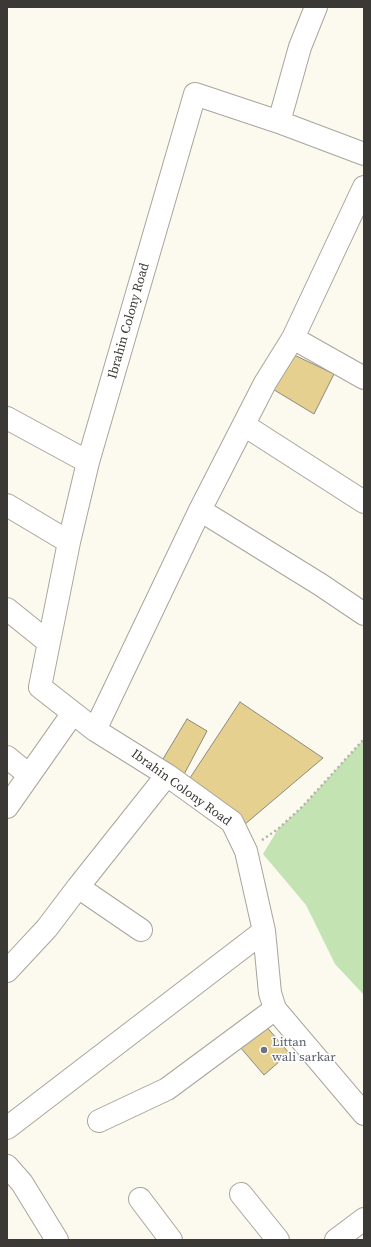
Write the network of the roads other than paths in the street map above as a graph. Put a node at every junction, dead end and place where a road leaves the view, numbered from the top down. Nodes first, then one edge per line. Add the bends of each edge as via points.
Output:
1 (316, 7) edge
2 (279, 122) junction
3 (364, 154) edge
4 (364, 187) edge
5 (293, 338) junction
6 (364, 378) edge
7 (7, 418) edge
8 (244, 425) junction
9 (88, 462) junction
10 (364, 502) edge
11 (7, 505) edge
12 (200, 510) junction
13 (69, 542) junction
14 (7, 609) edge
15 (364, 614) edge
16 (48, 642) junction
17 (73, 713) junction
18 (95, 730) junction
19 (7, 756) edge
20 (29, 775) junction
21 (167, 775) junction
22 (7, 807) edge
23 (78, 887) junction
24 (141, 930) dead end
25 (264, 931) junction
26 (7, 971) edge
27 (275, 1009) junction
28 (364, 1114) edge
29 (99, 1121) dead end
30 (7, 1128) edge
31 (7, 1166) edge
32 (241, 1194) dead end
33 (140, 1199) dead end
34 (363, 1222) edge
35 (52, 1238) edge
36 (171, 1240) edge
37 (278, 1240) edge
38 (336, 1240) edge

1 - 2 street via 300,48
2 - 3 street
2 - 9 street, Ibrahin Colony Road via 195,94
4 - 5 street
5 - 6 street
5 - 8 street
7 - 9 street
8 - 10 street
8 - 12 street
9 - 13 street, Ibrahin Colony Road
11 - 13 street
12 - 15 street
12 - 18 street
13 - 16 street, Ibrahin Colony Road
14 - 16 street
16 - 17 street, Ibrahin Colony Road via 40,687
17 - 18 street, Ibrahin Colony Road
17 - 20 street
18 - 21 street, Ibrahin Colony Road
19 - 20 street
20 - 22 street
21 - 23 street
21 - 25 street, Ibrahin Colony Road via 232,822 246,851
23 - 24 street
23 - 26 street via 47,928
25 - 27 street, Ibrahin Colony Road via 270,993
25 - 30 street
27 - 28 street, Ibrahin Colony Road
27 - 29 street via 167,1089
31 - 35 street via 22,1183
32 - 37 street
33 - 36 street
34 - 38 street

